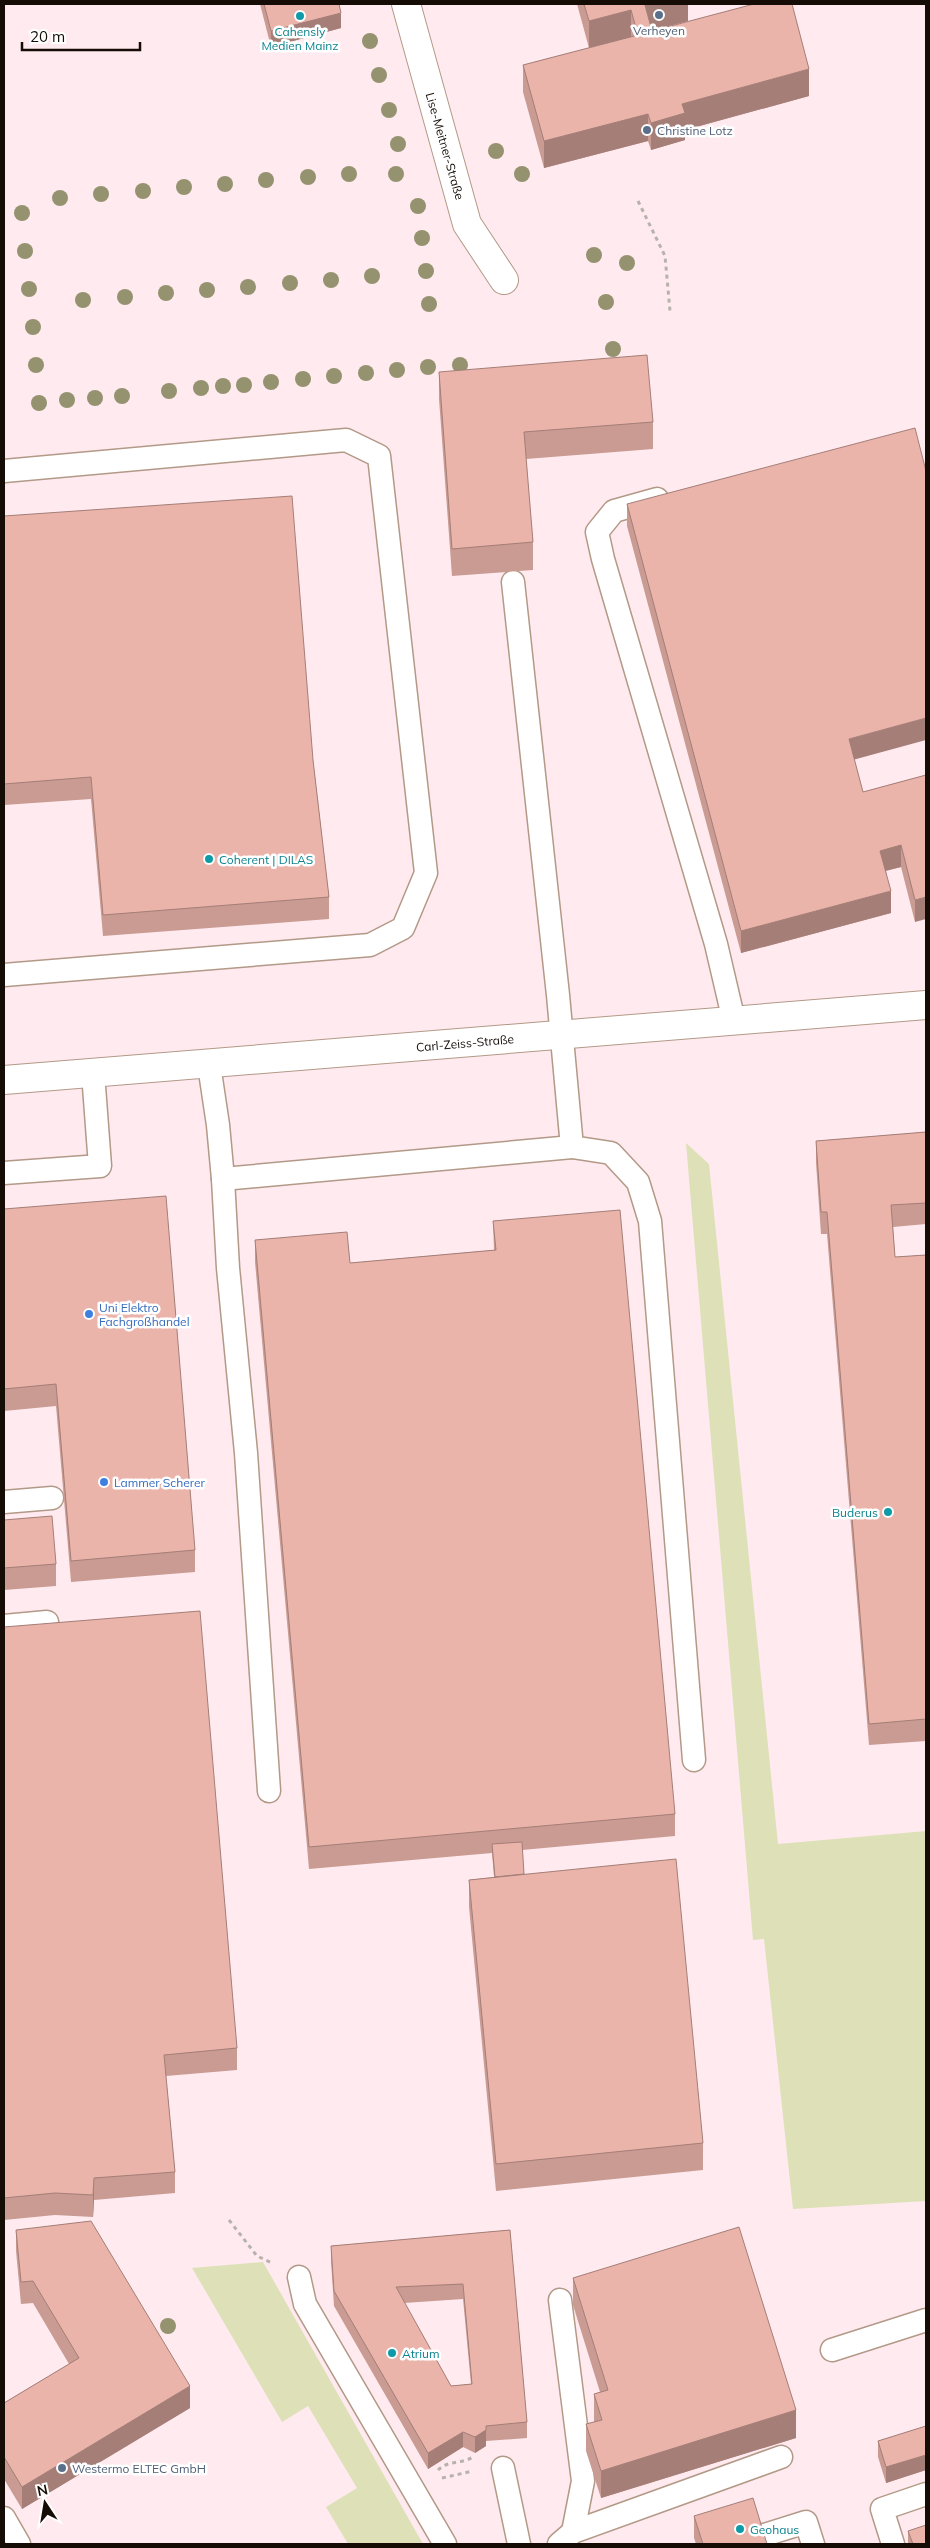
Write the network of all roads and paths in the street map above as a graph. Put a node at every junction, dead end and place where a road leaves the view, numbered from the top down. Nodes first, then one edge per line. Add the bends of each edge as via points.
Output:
1 (406, 4) edge
2 (638, 200) dead end
3 (504, 280) dead end
4 (670, 311) dead end
5 (4, 471) edge
6 (681, 492) edge
7 (513, 582) dead end
8 (4, 975) edge
9 (926, 1005) edge
10 (734, 1021) junction
11 (562, 1034) junction
12 (209, 1064) junction
13 (93, 1073) junction
14 (4, 1080) edge
15 (572, 1147) junction
16 (4, 1173) edge
17 (223, 1179) junction
18 (52, 1498) dead end
19 (4, 1502) edge
20 (47, 1622) edge
21 (4, 1626) edge
22 (694, 1760) dead end
23 (269, 1791) dead end
24 (229, 2220) dead end
25 (299, 2277) joint
26 (560, 2300) dead end
27 (926, 2320) edge
28 (832, 2350) dead end
29 (478, 2455) edge
30 (781, 2457) dead end
31 (503, 2468) joint
32 (926, 2494) edge
33 (4, 2518) edge
34 (758, 2537) edge
35 (566, 2538) edge
36 (19, 2544) edge
37 (445, 2544) edge
38 (519, 2544) edge
39 (813, 2544) edge
40 (893, 2544) edge

1 - 3 street, Lise-Meitner-Straße via 467,224
2 - 4 path via 664,256
5 - 8 lane via 346,440 379,456 426,873 403,928 370,945
6 - 10 lane via 614,511 597,532 716,944
7 - 11 lane
9 - 10 street, Carl-Zeiss-Straße
10 - 11 street, Carl-Zeiss-Straße
11 - 12 street, Carl-Zeiss-Straße
11 - 15 lane
12 - 13 street, Carl-Zeiss-Straße
12 - 17 lane
13 - 14 street, Carl-Zeiss-Straße
13 - 16 lane via 100,1166
15 - 17 lane
15 - 22 lane via 610,1153 638,1182 650,1221
17 - 23 lane
18 - 19 lane
20 - 21 lane
24 - 25 path via 257,2256
25 - 37 lane via 305,2304
26 - 35 lane via 583,2481
27 - 28 lane
29 - 31 path via 447,2464 437,2472 438,2476
30 - 35 lane
31 - 38 lane
32 - 40 lane via 882,2509
33 - 36 lane
34 - 39 lane via 806,2522

